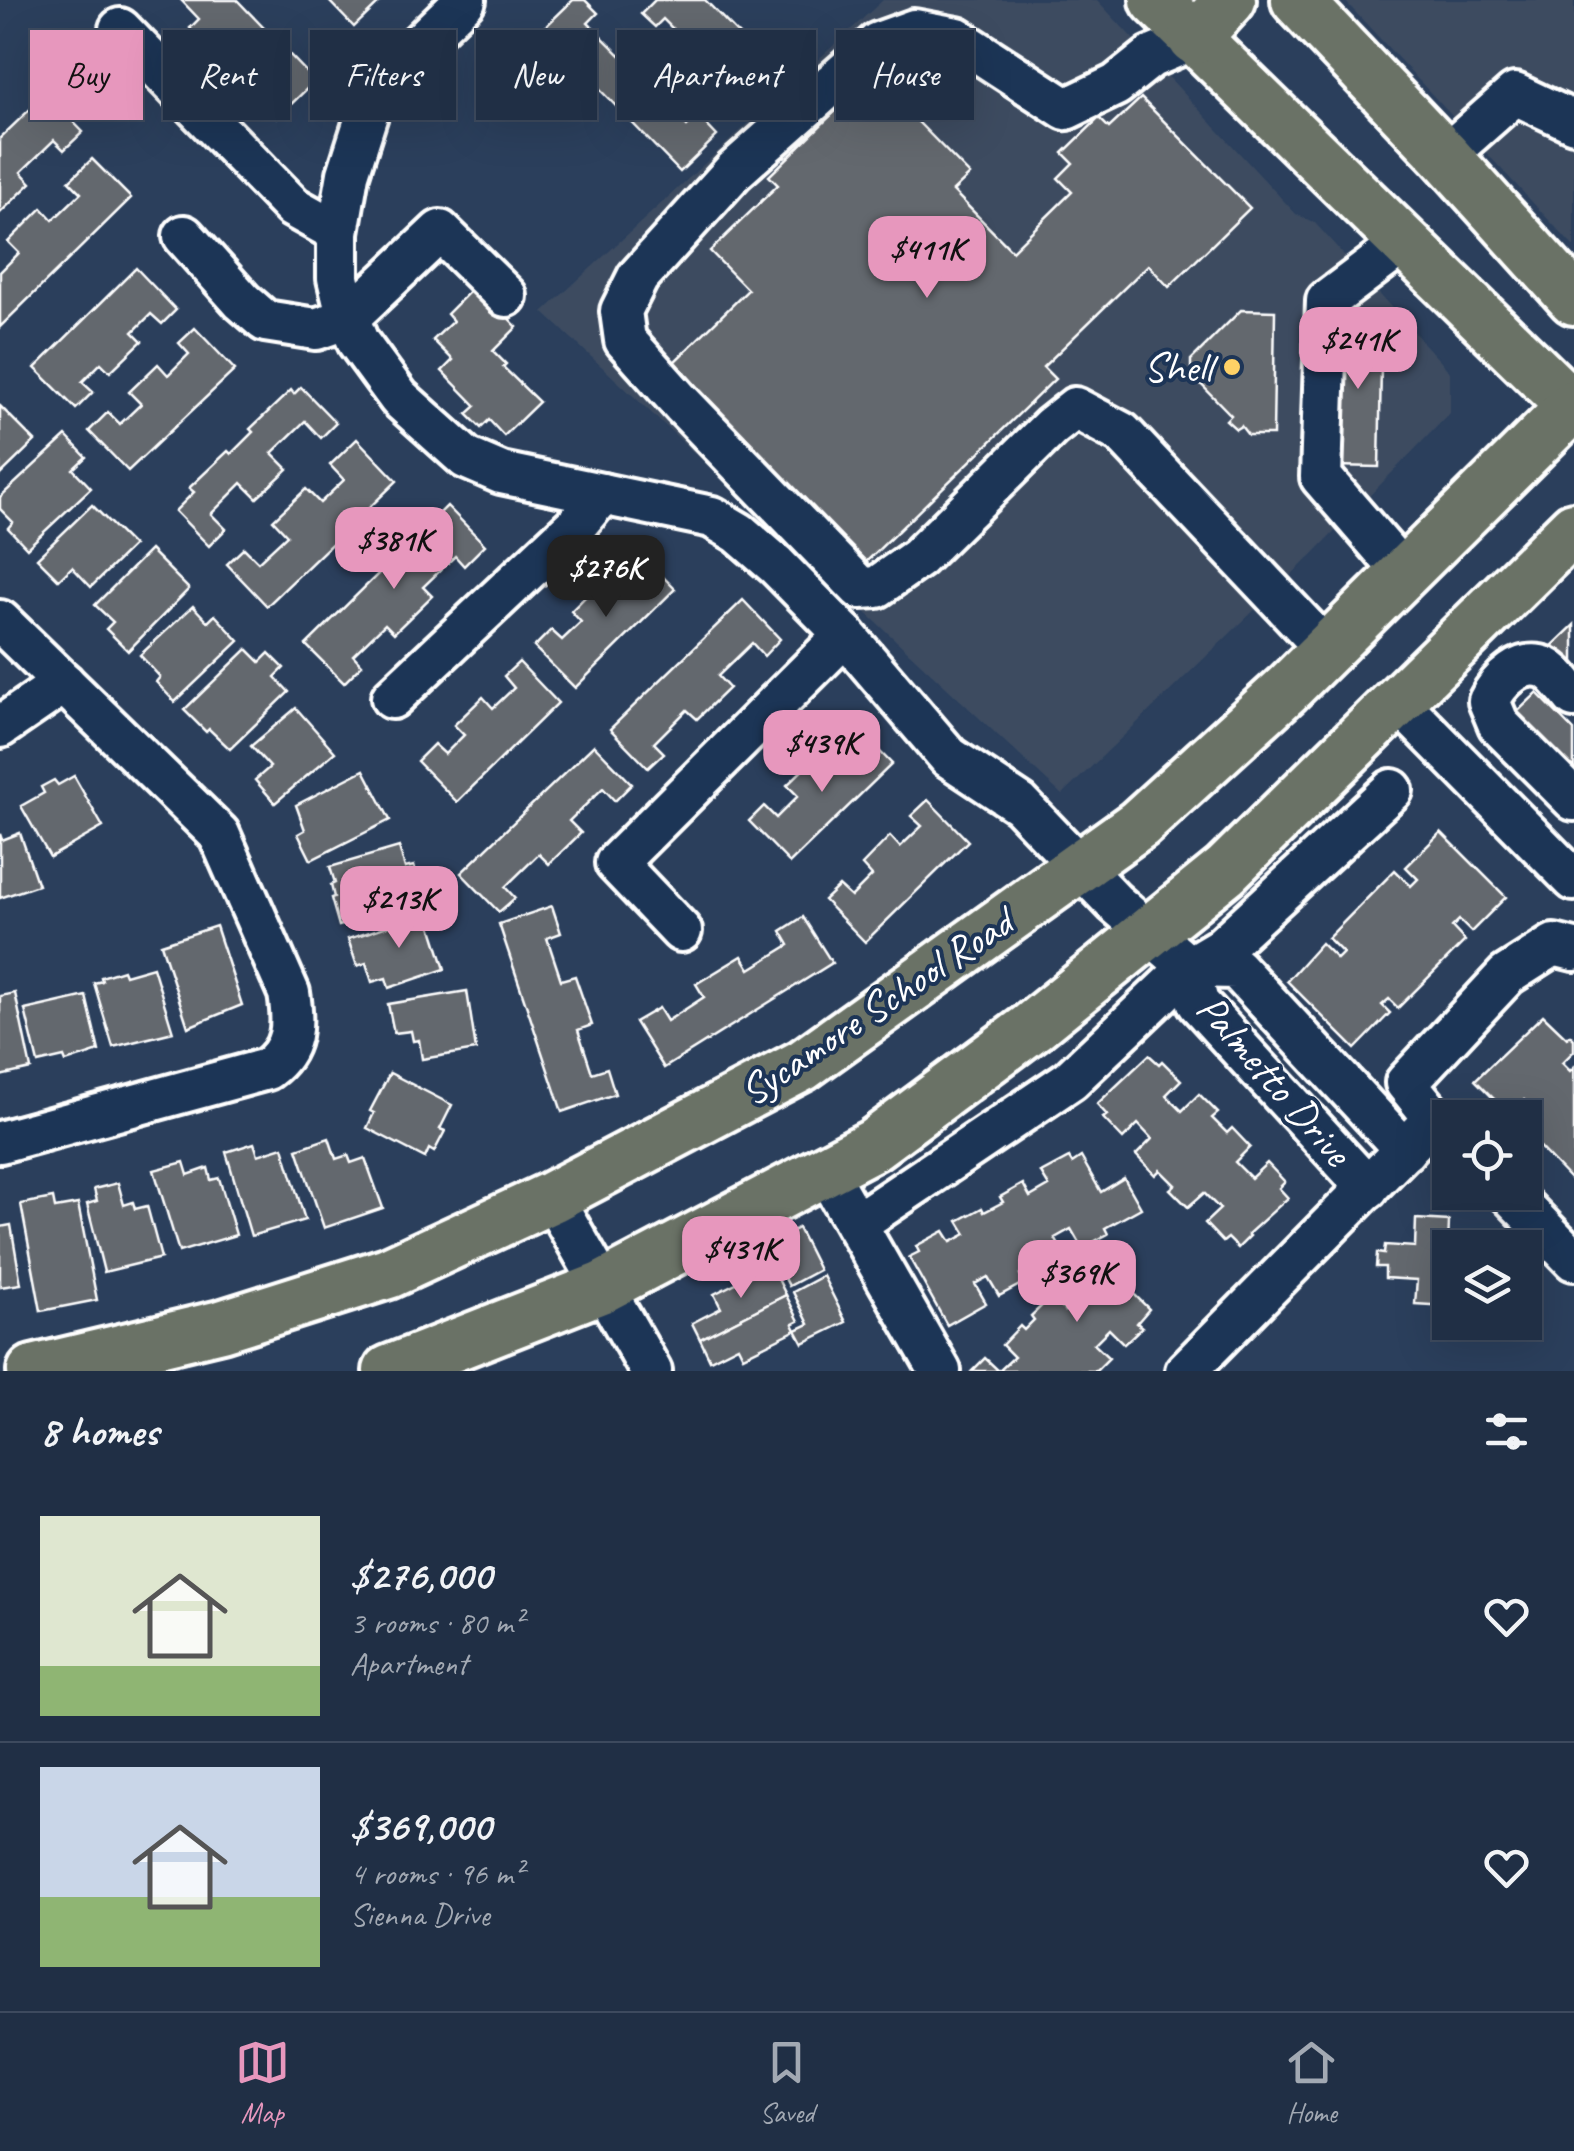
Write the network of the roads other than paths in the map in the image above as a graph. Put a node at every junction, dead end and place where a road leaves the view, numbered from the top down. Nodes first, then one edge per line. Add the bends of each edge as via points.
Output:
1 (465, 0) edge
2 (1156, 0) edge
3 (1230, 0) edge
4 (1296, 0) edge
5 (1194, 39) junction
6 (143, 54) edge
7 (1574, 122) edge
8 (1446, 156) junction
9 (338, 232) junction
10 (184, 236) dead end
11 (1404, 243) junction
12 (506, 296) dead end
13 (1574, 299) edge
14 (348, 318) junction
15 (1573, 407) edge
16 (602, 494) junction
17 (1574, 528) edge
18 (1404, 573) junction
19 (0, 621) edge
20 (846, 635) junction
21 (1451, 649) junction
22 (1327, 650) junction
23 (64, 683) junction
24 (1494, 691) junction
25 (1574, 697) edge
26 (392, 698) dead end
27 (1399, 703) junction
28 (0, 727) edge
29 (1392, 790) dead end
30 (1574, 800) edge
31 (1080, 868) junction
32 (1574, 880) edge
33 (681, 932) dead end
34 (1148, 934) junction
35 (1574, 950) edge
36 (1189, 967) junction
37 (1432, 1114) edge
38 (1432, 1134) edge
39 (0, 1142) edge
40 (1405, 1150) junction
41 (1368, 1188) junction
42 (552, 1197) junction
43 (843, 1202) junction
44 (1525, 1210) edge
45 (1574, 1260) edge
46 (603, 1287) junction
47 (34, 1371) edge
48 (389, 1371) edge
49 (651, 1371) edge
50 (940, 1371) edge
51 (1186, 1371) edge

1 - 9 street, Palmetto Drive via 376,86
2 - 5 main road
3 - 5 main road
4 - 8 main road
5 - 11 main road
5 - 22 street via 1151,56 1116,85 1066,110 957,38 914,30 878,43 734,171 638,277 621,310 625,340 860,588 877,587 918,558 1075,408 1122,433
6 - 9 street via 293,208
7 - 8 street via 1515,94
8 - 13 main road
9 - 14 street, Palmetto Drive via 338,278
10 - 14 street via 264,321 316,328
11 - 15 main road
11 - 18 street via 1326,301 1321,477
12 - 14 street via 440,230
14 - 16 street, Palmetto Drive via 399,398 466,458 501,473
15 - 18 main road, Sycamore School Road
16 - 20 street, Palmetto Drive via 712,517 776,565
16 - 26 street
17 - 21 main road
18 - 22 main road, Sycamore School Road
19 - 23 street
20 - 31 street, Palmetto Drive via 949,758 1020,804
20 - 33 street via 616,863
21 - 24 street
21 - 27 main road
22 - 31 main road, Sycamore School Road via 1150,814
23 - 28 street
23 - 39 street via 218,834 289,993 294,1020 282,1058 267,1070
24 - 25 street via 1516,669 1530,666 1548,669
24 - 30 street via 1489,701 1499,725
27 - 32 street
27 - 34 main road via 1226,870
29 - 36 street via 1221,948
31 - 34 street, Palmetto Drive
31 - 42 main road, Sycamore School Road via 804,1065
34 - 36 street, Palmetto Drive
34 - 43 main road via 873,1145
35 - 37 street via 1554,945 1507,975 1406,1083
36 - 40 street, Palmetto Drive via 1236,968
36 - 41 street, Palmetto Drive via 1198,1003
36 - 43 street via 1070,1080
38 - 40 street
40 - 41 street
41 - 51 street
42 - 46 street
42 - 47 main road, Sycamore School Road via 388,1272 221,1326
43 - 46 main road
43 - 50 street
44 - 45 street
46 - 48 main road
46 - 49 street

